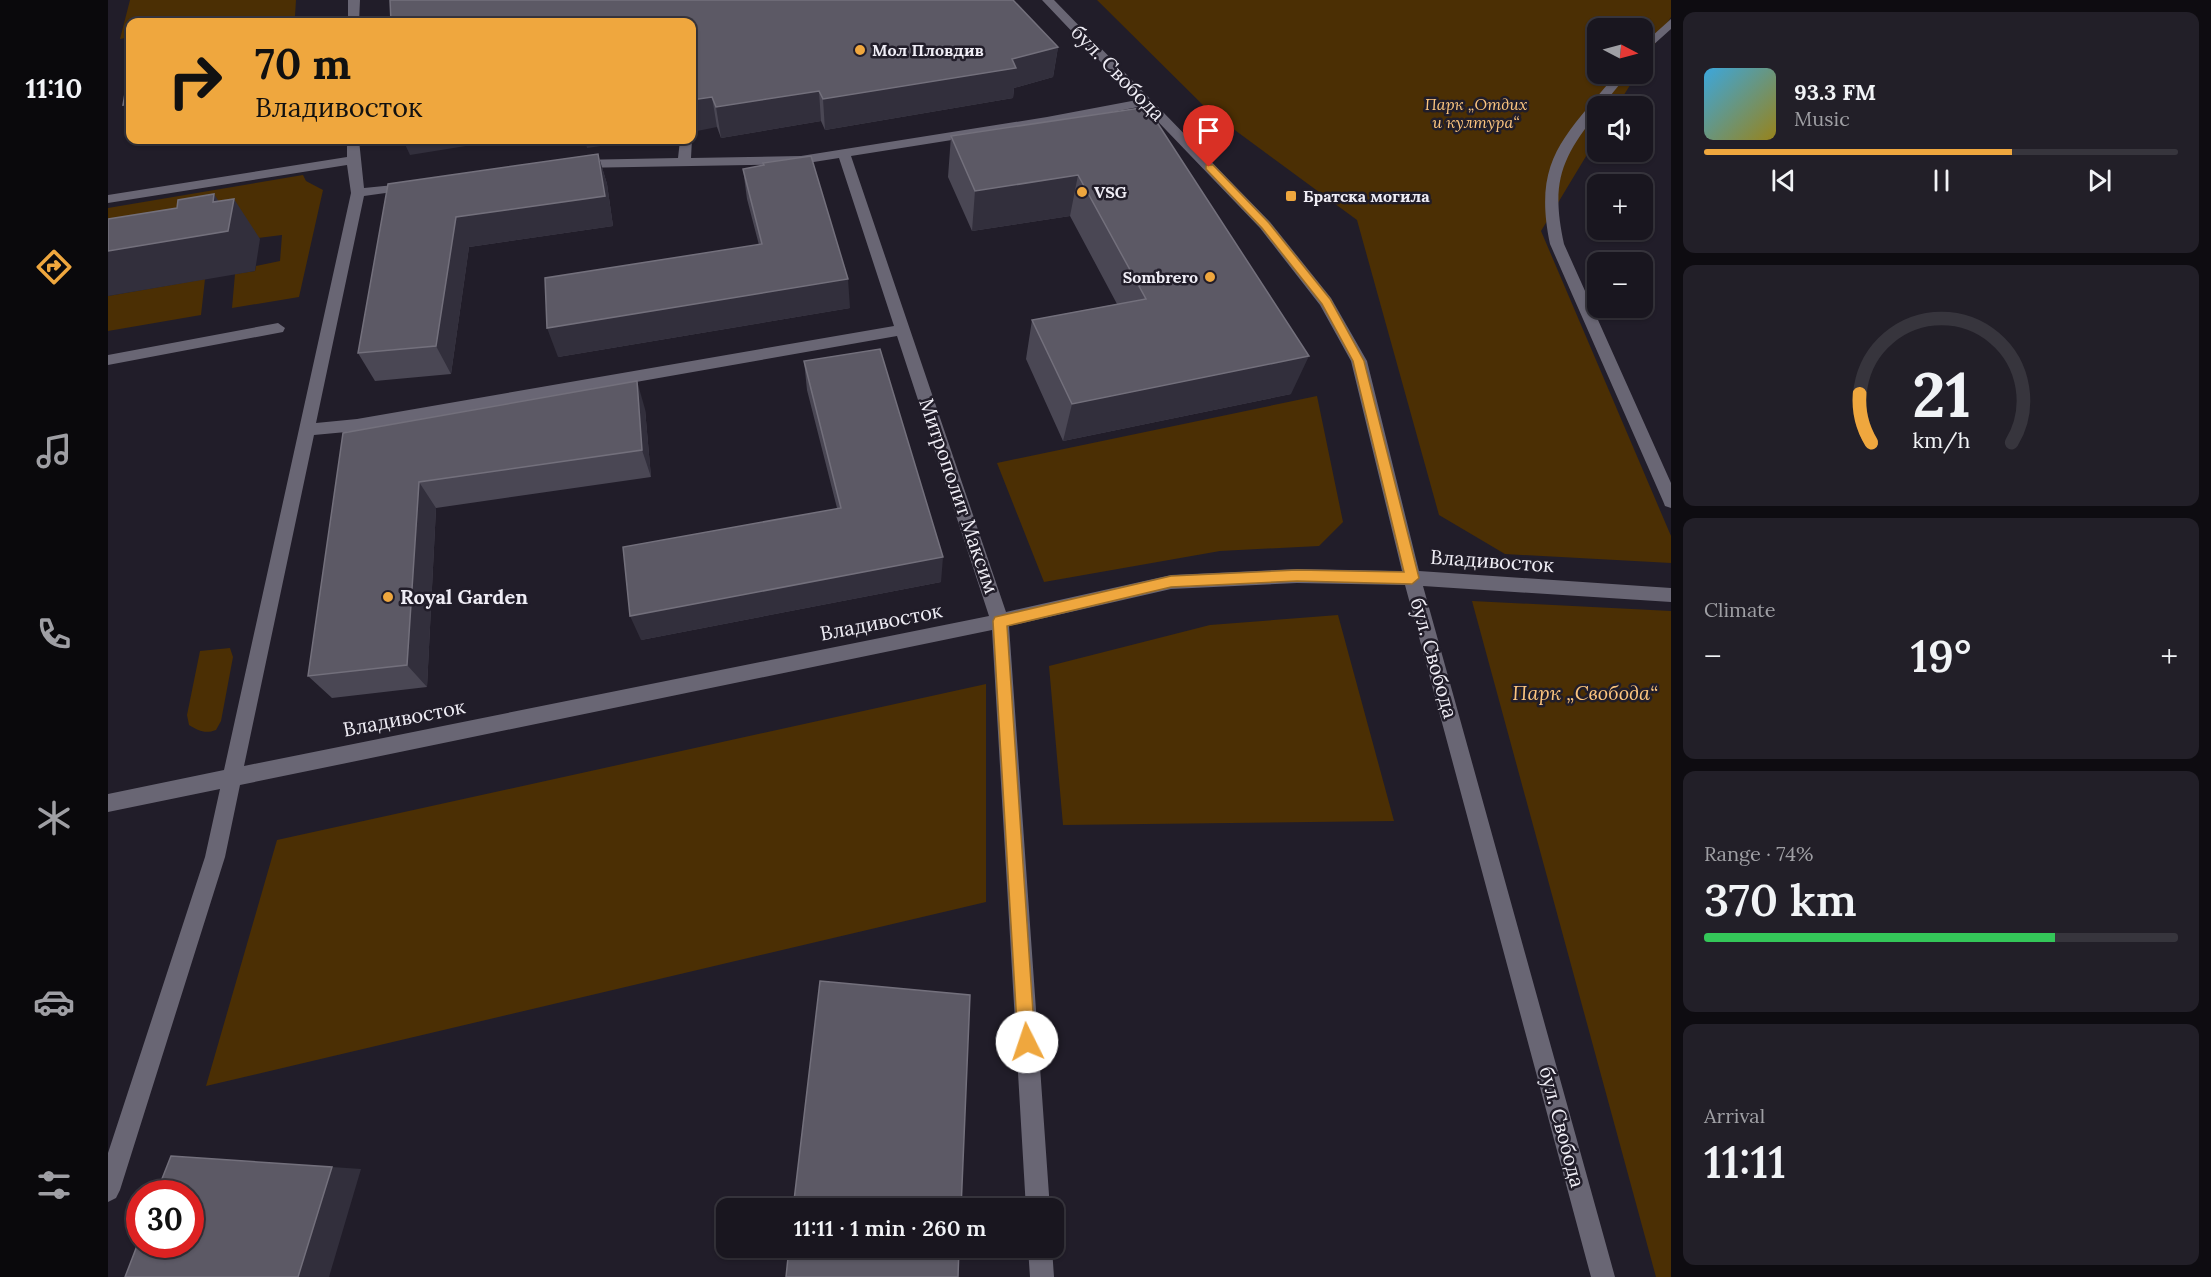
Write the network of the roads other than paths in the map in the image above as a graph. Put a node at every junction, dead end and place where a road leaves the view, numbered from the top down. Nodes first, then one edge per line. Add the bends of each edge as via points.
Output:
1 (354, 0) edge
2 (1048, 0) edge
3 (354, 18) edge
4 (1670, 24) edge
5 (1653, 41) edge
6 (1614, 84) edge
7 (1146, 102) junction
8 (353, 144) edge
9 (686, 144) edge
10 (844, 155) junction
11 (352, 160) junction
12 (684, 160) junction
13 (564, 164) edge
14 (427, 184) edge
15 (358, 193) junction
16 (108, 199) edge
17 (278, 328) dead end
18 (903, 330) junction
19 (108, 360) edge
20 (306, 430) junction
21 (1671, 501) edge
22 (1412, 578) junction
23 (1671, 595) edge
24 (1000, 621) junction
25 (234, 775) junction
26 (108, 803) edge
27 (108, 1190) edge
28 (1037, 1198) edge
29 (1041, 1258) edge
30 (1042, 1277) edge
31 (1603, 1277) edge

1 - 3 street
2 - 7 street, бул. Свобода
4 - 5 street
6 - 21 street via 1571,140 1553,173 1550,210 1557,244
7 - 10 street
7 - 22 street, бул. Свобода via 1265,225 1326,302 1359,361
8 - 11 street
9 - 12 street
10 - 12 street via 801,160
10 - 18 street, Митрополит Максим
11 - 15 street
11 - 16 street
12 - 13 street
14 - 15 street
15 - 20 street
17 - 19 street
18 - 20 street via 357,425
18 - 24 street, Митрополит Максим
20 - 25 street
22 - 23 street, Владивосток
22 - 24 street, Владивосток via 1297,576 1171,582
22 - 31 street, бул. Свобода
24 - 25 street, Владивосток
24 - 28 street, Митрополит Максим
25 - 26 street, Владивосток
25 - 27 street via 215,857
29 - 30 street

